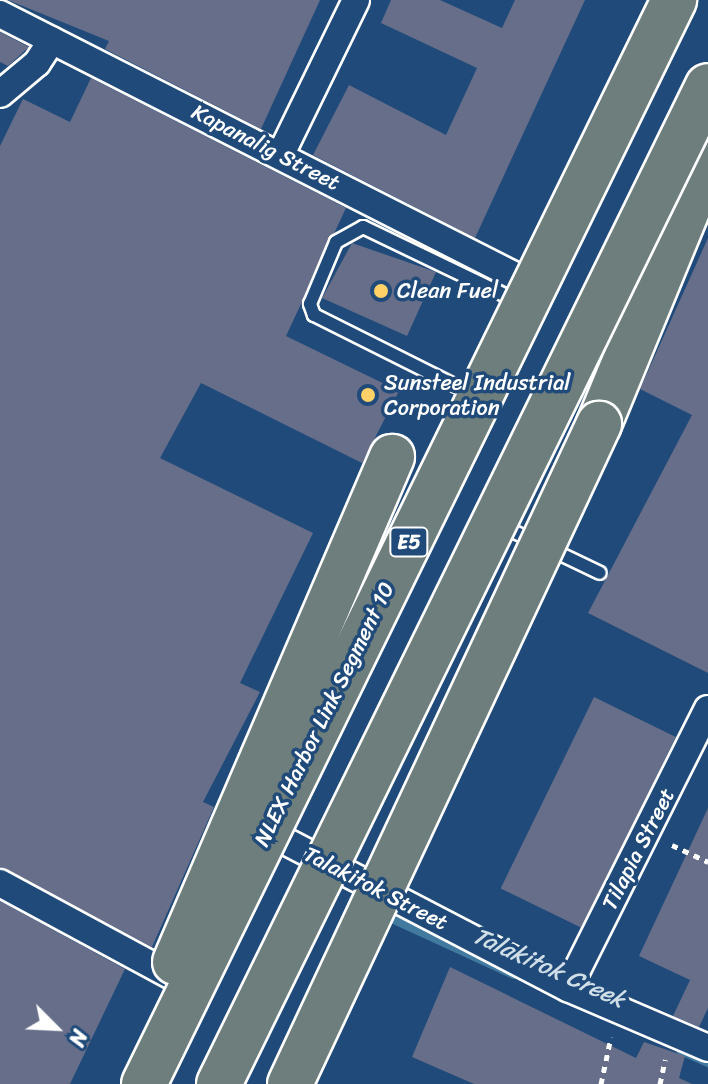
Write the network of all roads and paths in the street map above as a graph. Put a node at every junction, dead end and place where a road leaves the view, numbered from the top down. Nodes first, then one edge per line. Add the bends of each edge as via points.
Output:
1 (356, 0) edge
2 (674, 0) edge
3 (4, 10) edge
4 (52, 40) junction
5 (708, 86) edge
6 (0, 94) edge
7 (281, 154) junction
8 (708, 159) edge
9 (436, 248) junction
10 (526, 294) dead end
11 (477, 396) dead end
12 (392, 457) dead end
13 (504, 527) dead end
14 (600, 573) dead end
15 (708, 709) edge
16 (262, 829) dead end
17 (646, 832) junction
18 (708, 862) edge
19 (0, 883) edge
20 (186, 983) dead end
21 (568, 988) junction
22 (618, 1009) junction
23 (708, 1048) edge
24 (127, 1084) edge
25 (144, 1084) edge
26 (219, 1084) edge
27 (290, 1084) edge
28 (601, 1084) edge

1 - 7 street
2 - 25 highway, NLEX Harbor Link Segment 10 / E5, bridge
3 - 4 street, Kapanalig Street
4 - 6 street via 37,63
4 - 7 street, Kapanalig Street
5 - 26 highway, bridge
7 - 9 street, Kapanalig Street
8 - 27 highway, bridge via 543,549
9 - 10 street, Kapanalig Street
9 - 11 lane via 363,227 336,242 310,304 327,326
12 - 24 highway, bridge via 206,879
13 - 14 lane
15 - 17 street, Tilapia Street
16 - 21 street, Talakitok Street
17 - 18 path
17 - 21 street, Tilapia Street
19 - 20 street
21 - 22 street, Talakitok Street
22 - 23 street, Talakitok Street
22 - 28 path

